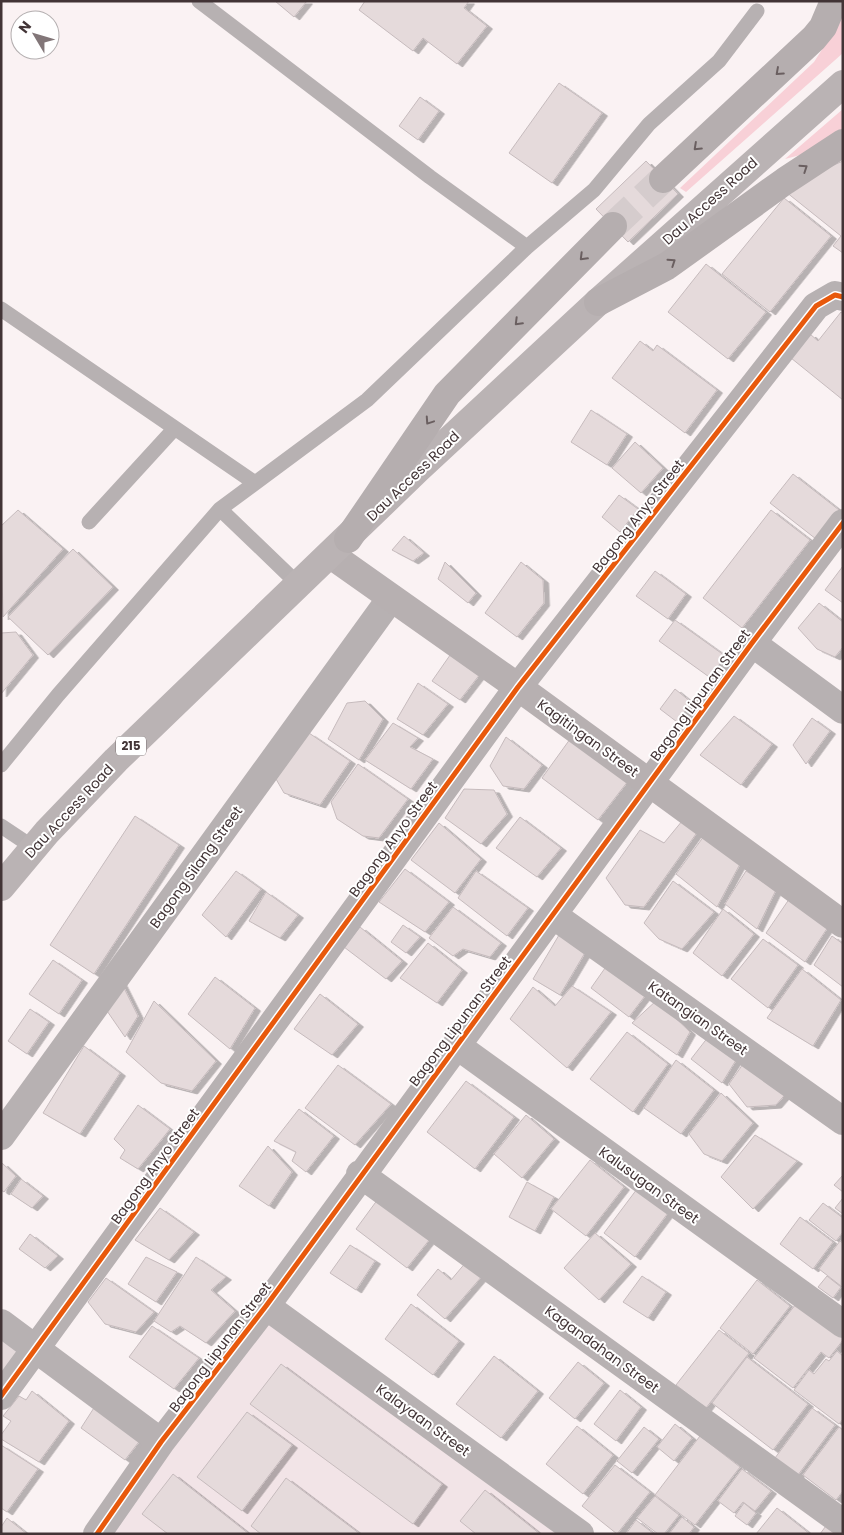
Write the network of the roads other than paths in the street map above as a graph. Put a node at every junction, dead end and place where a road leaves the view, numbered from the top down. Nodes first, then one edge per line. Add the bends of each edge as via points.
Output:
1 (198, 1) edge
2 (834, 1) edge
3 (757, 11) dead end
4 (843, 84) edge
5 (843, 143) edge
6 (663, 179) tunnel mouth
7 (613, 226) tunnel mouth
8 (527, 247) junction
9 (843, 297) edge
10 (598, 302) junction
11 (1, 309) edge
12 (175, 428) junction
13 (256, 483) junction
14 (220, 509) junction
15 (88, 522) dead end
16 (843, 523) edge
17 (340, 547) junction
18 (299, 585) junction
19 (392, 598) junction
20 (752, 643) junction
21 (518, 687) junction
22 (843, 710) edge
23 (1, 766) edge
24 (649, 782) junction
25 (1, 826) edge
26 (34, 848) junction
27 (1, 887) edge
28 (553, 915) junction
29 (843, 924) edge
30 (456, 1045) junction
31 (843, 1121) edge
32 (1, 1136) edge
33 (360, 1174) junction
34 (266, 1306) junction
35 (1, 1323) edge
36 (843, 1324) edge
37 (36, 1348) junction
38 (1, 1396) edge
39 (161, 1442) junction
40 (843, 1524) edge
41 (97, 1534) edge
42 (580, 1534) edge

1 - 8 lane
2 -> 6 highway via 823,27 814,38
3 - 8 lane via 719,61 649,124 594,190
4 - 10 main road, Dau Access Road
10 -> 5 highway via 667,266
7 -> 17 highway via 447,394
8 - 13 lane via 367,400
9 - 21 street, Bagong Anyo Street via 835,295 816,306
10 - 17 main road, Dau Access Road / 215 via 418,469
11 - 12 lane
12 - 13 lane
12 - 15 lane
13 - 14 lane
14 - 18 lane
14 - 23 lane via 58,695
16 - 20 street, Bagong Lipunan Street
17 - 18 main road, Dau Access Road / 215
17 - 19 street, Kagitingan Street
18 - 26 main road, Dau Access Road / 215 via 116,760
19 - 21 street, Kagitingan Street
19 - 32 street, Bagong Silang Street
20 - 22 street
20 - 24 street, Bagong Lipunan Street
21 - 24 street, Kagitingan Street
21 - 37 street, Bagong Anyo Street
24 - 28 street, Bagong Lipunan Street
24 - 29 street, Kagitingan Street
25 - 26 lane
26 - 27 main road, Dau Access Road / 215
28 - 30 street, Bagong Lipunan Street
28 - 31 street, Katangian Street
30 - 33 street, Bagong Lipunan Street
30 - 36 street, Kalusugan Street
33 - 34 street, Bagong Lipunan Street
33 - 40 street, Kagandahan Street
34 - 39 street, Bagong Lipunan Street
34 - 42 street, Kalayaan Street
35 - 37 street
37 - 38 street, Bagong Anyo Street
37 - 39 street
39 - 41 street, Bagong Lipunan Street

